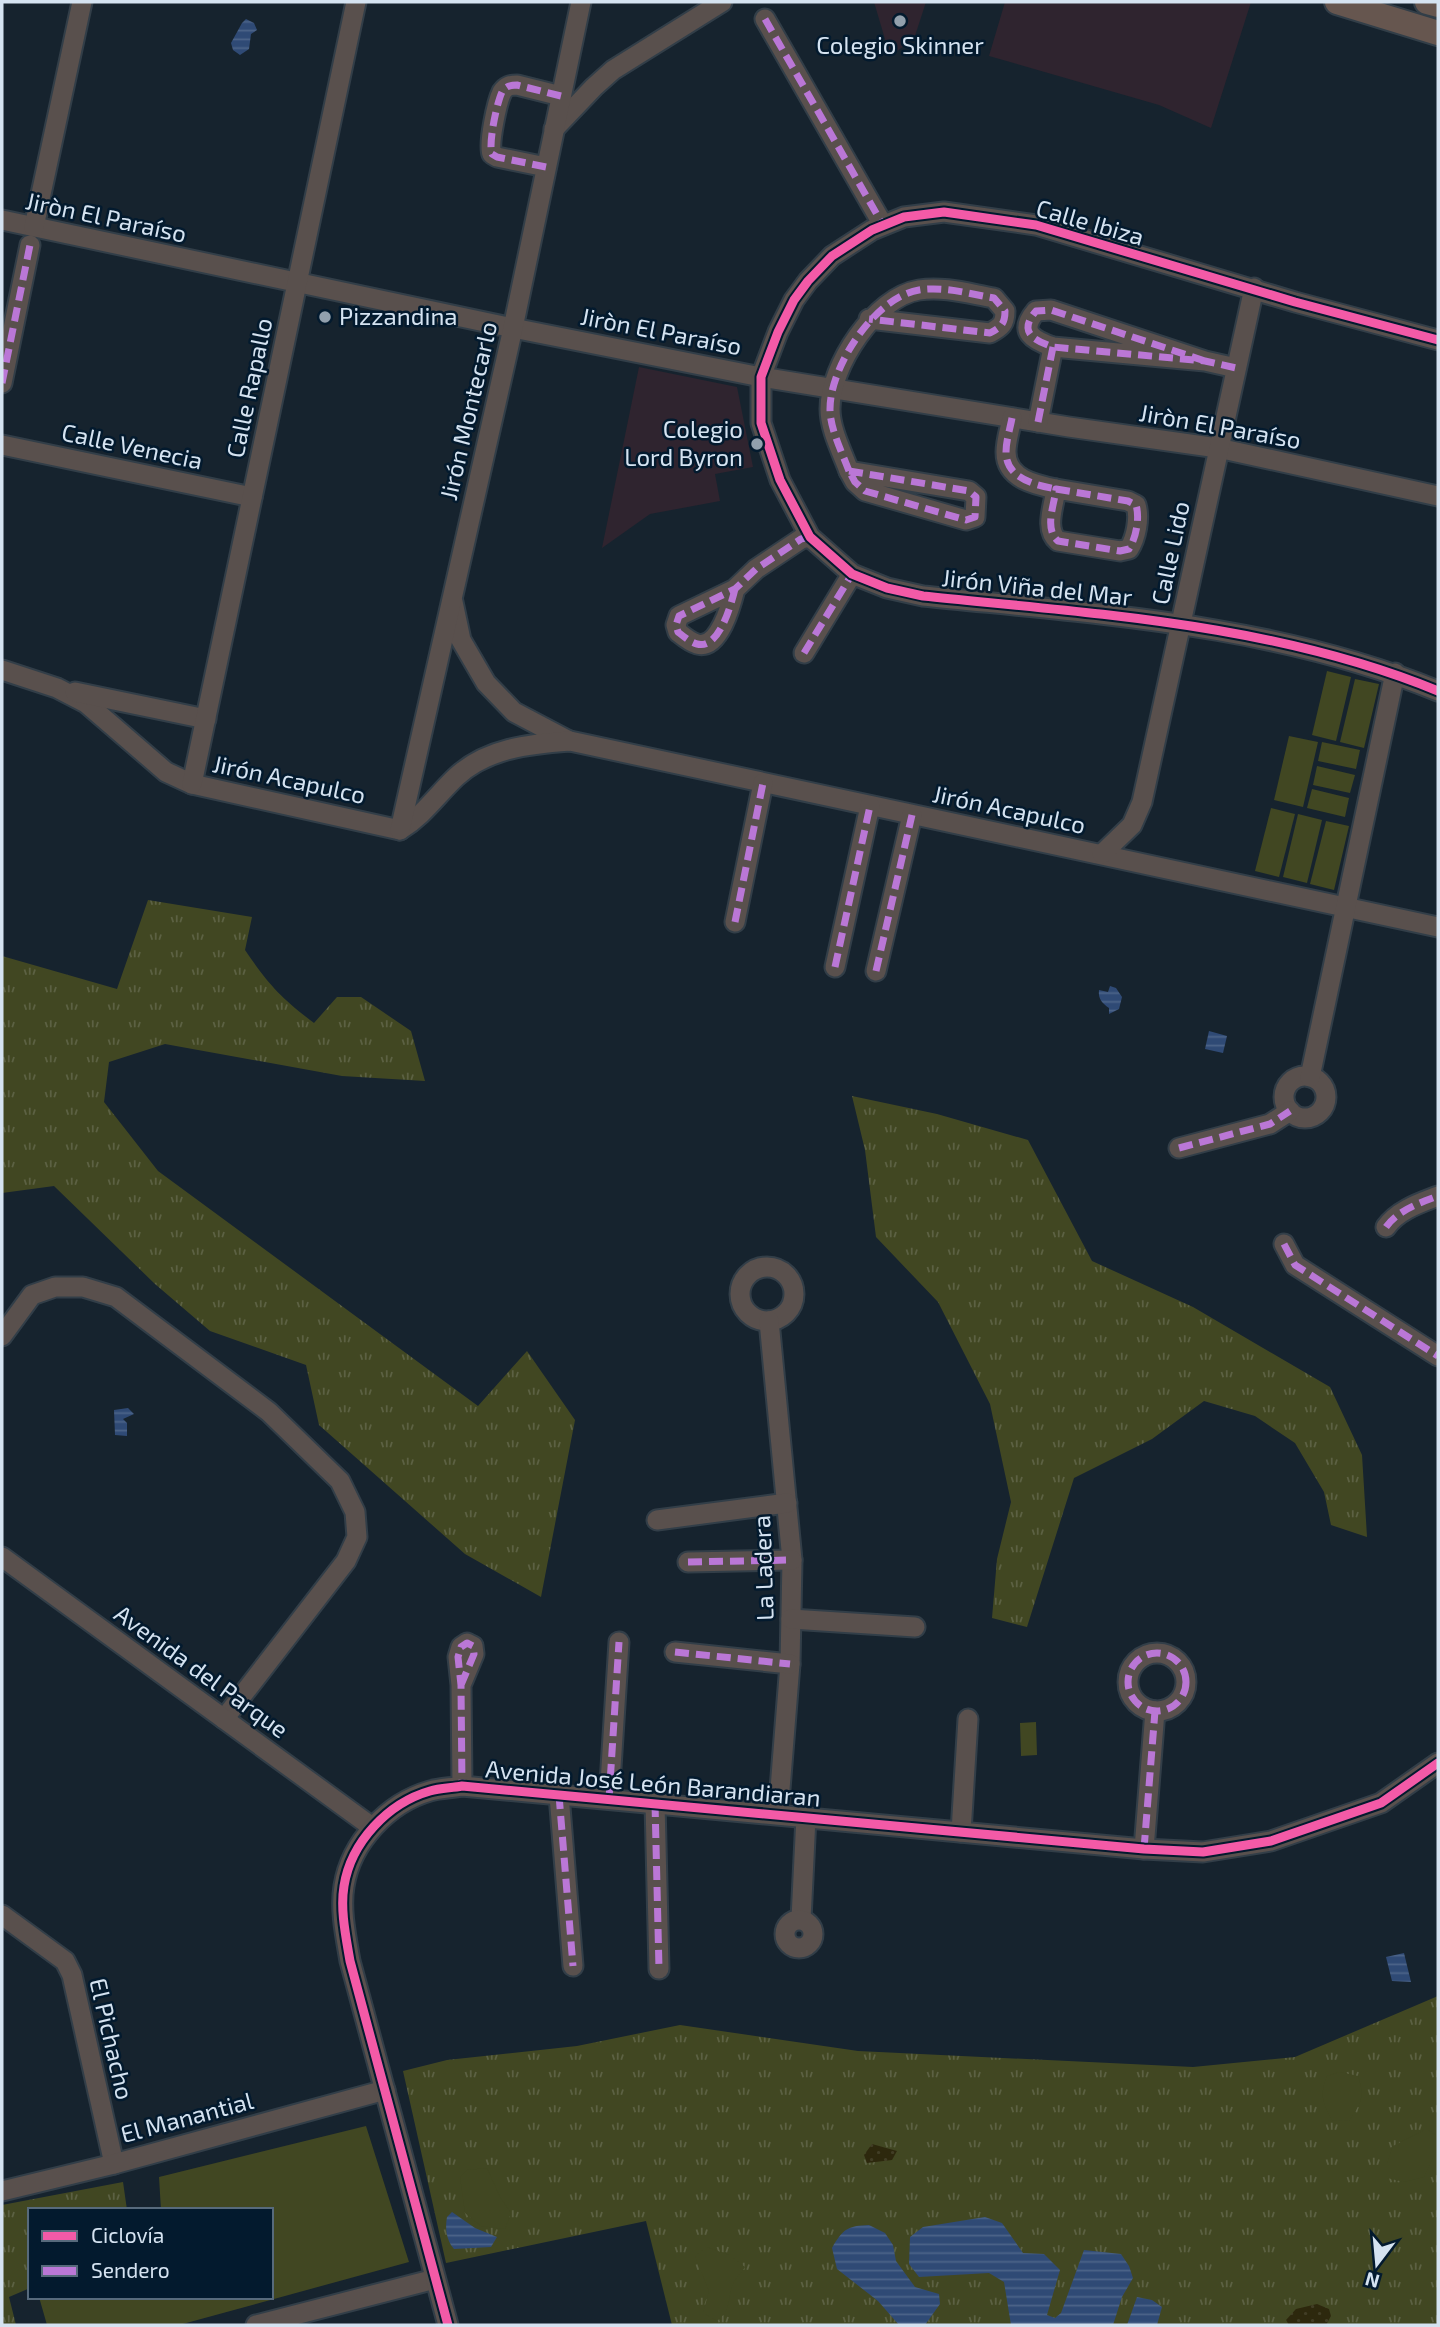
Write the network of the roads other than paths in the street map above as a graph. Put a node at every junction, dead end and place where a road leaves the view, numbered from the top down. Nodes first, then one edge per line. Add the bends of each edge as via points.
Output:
1 (82, 2) edge
2 (356, 2) edge
3 (581, 2) edge
4 (722, 2) edge
5 (1337, 2) edge
6 (1427, 2) edge
7 (1438, 5) edge
8 (765, 19) dead end
9 (1438, 33) edge
10 (561, 96) junction
11 (554, 129) junction
12 (546, 167) junction
13 (2, 220) edge
14 (883, 225) junction
15 (32, 236) junction
16 (297, 282) junction
17 (1254, 288) junction
18 (869, 320) junction
19 (513, 328) junction
20 (1438, 340) edge
21 (1053, 347) junction
22 (1205, 360) junction
23 (1236, 368) junction
24 (761, 377) junction
25 (2, 383) edge
26 (834, 390) junction
27 (1012, 418) junction
28 (1038, 422) junction
29 (2, 445) edge
30 (1218, 449) junction
31 (849, 471) junction
32 (1056, 489) junction
33 (1438, 496) edge
34 (252, 497) junction
35 (810, 537) junction
36 (852, 574) junction
37 (735, 589) dead end
38 (452, 596) junction
39 (1182, 623) junction
40 (804, 653) dead end
41 (2, 670) edge
42 (1395, 673) junction
43 (57, 688) junction
44 (1438, 691) edge
45 (206, 719) junction
46 (570, 741) junction
47 (763, 783) junction
48 (192, 784) junction
49 (870, 806) junction
50 (912, 815) junction
51 (400, 830) junction
52 (1102, 855) junction
53 (1346, 908) junction
54 (735, 922) dead end
55 (1438, 927) edge
56 (835, 967) dead end
57 (876, 971) dead end
58 (1310, 1077) junction
59 (1290, 1111) junction
60 (1180, 1148) dead end
61 (1438, 1196) edge
62 (1387, 1227) dead end
63 (1284, 1244) dead end
64 (769, 1321) dead end
65 (2, 1336) edge
66 (1438, 1356) edge
67 (787, 1503) junction
68 (657, 1520) dead end
69 (2, 1557) edge
70 (792, 1560) junction
71 (688, 1562) dead end
72 (791, 1619) junction
73 (915, 1627) dead end
74 (619, 1642) dead end
75 (675, 1652) dead end
76 (790, 1664) junction
77 (461, 1685) dead end
78 (1155, 1712) dead end
79 (224, 1719) junction
80 (968, 1719) dead end
81 (1438, 1763) edge
82 (462, 1786) junction
83 (559, 1795) junction
84 (609, 1799) junction
85 (655, 1803) junction
86 (778, 1814) junction
87 (806, 1817) junction
88 (372, 1827) junction
89 (961, 1832) junction
90 (1144, 1849) junction
91 (2, 1915) edge
92 (801, 1919) dead end
93 (573, 1966) dead end
94 (659, 1969) dead end
95 (385, 2090) junction
96 (114, 2164) junction
97 (2, 2192) edge
98 (435, 2279) junction
99 (256, 2325) edge
100 (448, 2325) edge

1 - 15 street
2 - 16 street, Calle Rapallo
3 - 10 street, Jirón Montecarlo
4 - 11 street via 613,70
5 - 9 main road
6 - 7 main road
8 - 14 street
10 - 11 street, Jirón Montecarlo
10 - 12 street via 509,86 500,98 490,142 497,157
11 - 12 street, Jirón Montecarlo
12 - 19 street, Jirón Montecarlo
13 - 15 street, Jiròn El Paraíso
14 - 17 street, Calle Ibiza via 944,212 1036,225
14 - 24 street, Calle Ibiza via 832,256 808,281 778,332
15 - 16 street, Jiròn El Paraíso
15 - 25 street
16 - 19 street, Jiròn El Paraíso
16 - 34 street, Calle Rapallo
17 - 20 street, Calle Ibiza
17 - 23 street, Calle Lido
18 - 18 street via 990,333 1002,326 1005,312 994,298 933,289 901,296
18 - 26 street via 856,337
19 - 24 street, Jiròn El Paraíso
19 - 38 street, Jirón Montecarlo
21 - 22 street
21 - 22 street via 1030,336 1029,320 1036,312 1051,310
21 - 28 street
22 - 23 street
23 - 30 street, Calle Lido
24 - 26 street, Jiròn El Paraíso
24 - 35 street, Jirón Viña del Mar via 761,423 780,481
26 - 27 street, Jiròn El Paraíso
26 - 31 street via 833,425
27 - 28 street, Jiròn El Paraíso
27 - 32 street via 1005,454 1011,468 1033,484
28 - 30 street, Jiròn El Paraíso
29 - 34 street, Calle Venecia
30 - 33 street, Jiròn El Paraíso
30 - 39 street, Calle Lido
31 - 31 street via 865,491 966,520 975,517 976,497 969,491
32 - 32 street via 1136,505 1129,549 1058,541 1050,528
34 - 45 street, Calle Rapallo
35 - 36 street, Jirón Viña del Mar
35 - 37 street via 756,569
36 - 39 street, Jirón Viña del Mar via 923,596
36 - 40 street
38 - 46 street, Jirón Acapulco via 461,640 486,683 514,712
38 - 51 street, Jirón Montecarlo
39 - 42 street, Jirón Viña del Mar via 1263,637
39 - 52 street, Calle Lido via 1139,812
41 - 43 street, Jirón Acapulco
42 - 44 street, Jirón Viña del Mar
42 - 53 street
43 - 45 street
43 - 48 street, Jirón Acapulco via 86,703 166,772
45 - 48 street, Calle Rapallo
46 - 47 street, Jirón Acapulco
46 - 51 street, Jirón Acapulco via 524,744 490,756 458,775
47 - 49 street, Jirón Acapulco
47 - 54 street
48 - 51 street, Jirón Acapulco
49 - 50 street, Jirón Acapulco
49 - 56 street
50 - 52 street, Jirón Acapulco
50 - 57 street
52 - 53 street, Jirón Acapulco
53 - 55 street, Jirón Acapulco
53 - 58 street
58 - 59 street via 1297,1078 1287,1086 1284,1099
58 - 59 street via 1324,1089 1323,1108 1307,1118
59 - 60 street via 1270,1124
61 - 62 street via 1415,1205
63 - 66 street via 1295,1265
64 - 67 street, La Ladera
65 - 79 street via 32,1295 55,1287 83,1287 116,1297 269,1412 340,1481 355,1512 357,1537 346,1561
67 - 68 street
67 - 70 street, La Ladera
69 - 79 street, Avenida del Parque
70 - 71 street
70 - 72 street, La Ladera
72 - 73 street
72 - 76 street, La Ladera
74 - 84 street
75 - 76 street
76 - 86 street, La Ladera
77 - 82 street
78 - 90 street
79 - 88 street, Avenida del Parque
80 - 89 street
81 - 90 street, Avenida José León Barandiaran via 1381,1803 1271,1842 1203,1852
82 - 83 street, Avenida José León Barandiaran
82 - 88 street, Avenida José León Barandiaran via 430,1791 397,1806
83 - 84 street, Avenida José León Barandiaran
83 - 93 street
84 - 85 street, Avenida José León Barandiaran
85 - 86 street, Avenida José León Barandiaran
85 - 94 street
86 - 87 street, Avenida José León Barandiaran
87 - 89 street, Avenida José León Barandiaran
87 - 92 street
88 - 95 street, Avenida José León Barandiaran via 352,1858 344,1887 344,1922
89 - 90 street, Avenida José León Barandiaran
91 - 96 street, El Pichacho via 65,1961 72,1975
95 - 96 street, El Manantial
95 - 98 street, Avenida José León Barandiaran
96 - 97 street, El Manantial
98 - 99 street
98 - 100 street, Avenida José León Barandiaran

